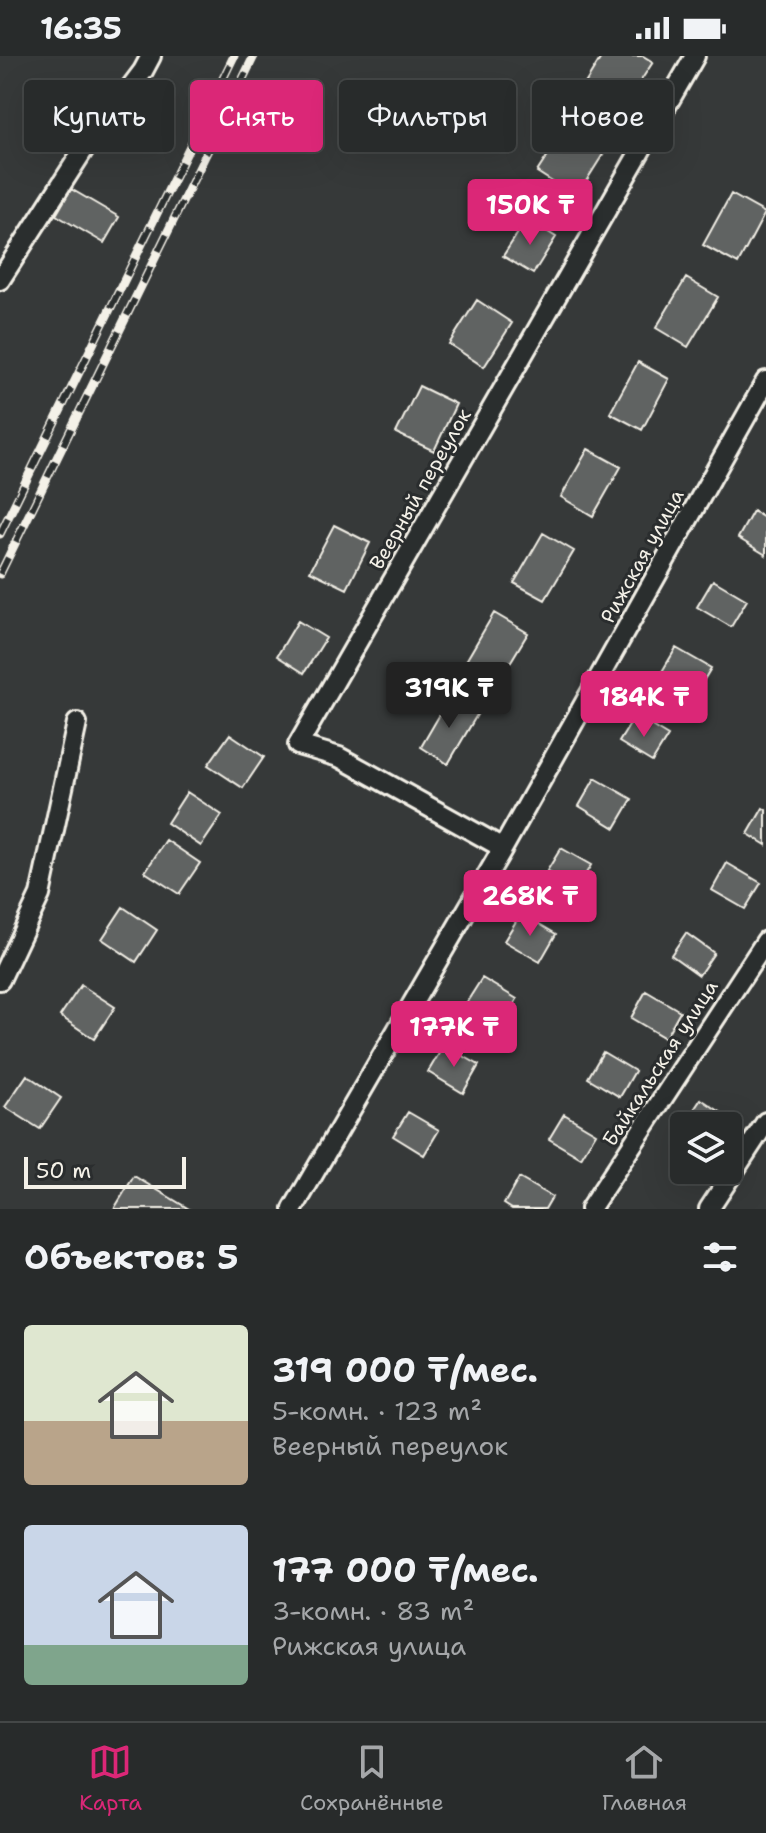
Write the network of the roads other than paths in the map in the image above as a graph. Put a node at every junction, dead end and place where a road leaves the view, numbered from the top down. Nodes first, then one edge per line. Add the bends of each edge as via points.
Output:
1 (151, 56) edge
2 (695, 56) edge
3 (0, 280) edge
4 (766, 381) edge
5 (77, 723) dead end
6 (503, 848) junction
7 (766, 941) edge
8 (0, 980) edge
9 (766, 1122) edge
10 (294, 1209) edge
11 (590, 1209) edge
12 (709, 1209) edge

1 - 3 street
2 - 6 street, Веерный переулок via 298,745 339,757
4 - 6 street, Рижская улица
5 - 8 street via 40,895
6 - 10 street, Рижская улица
7 - 11 street, Байкальская улица
9 - 12 street

